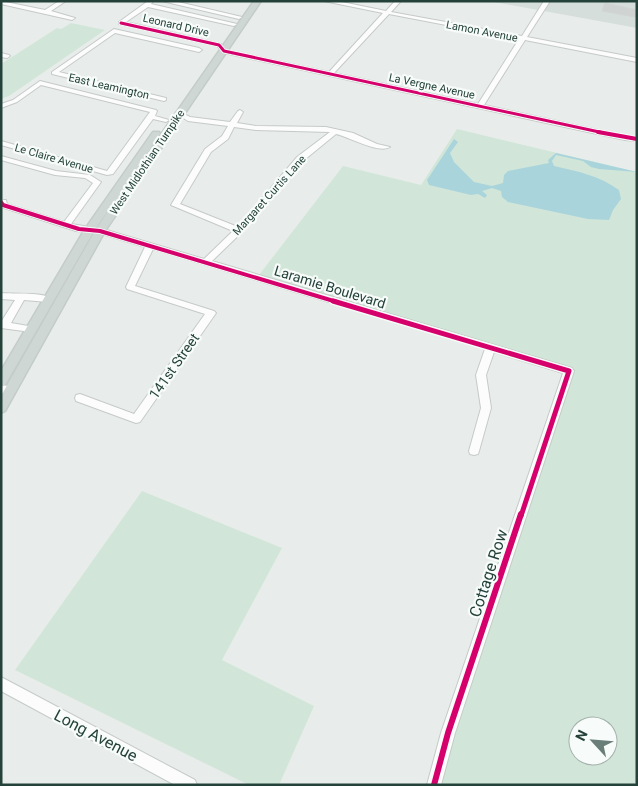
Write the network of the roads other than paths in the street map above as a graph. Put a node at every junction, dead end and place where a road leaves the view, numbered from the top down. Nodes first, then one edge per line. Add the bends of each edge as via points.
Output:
1 (62, 1) edge
2 (165, 1) edge
3 (250, 1) edge
4 (258, 1) edge
5 (327, 1) edge
6 (398, 1) edge
7 (547, 1) edge
8 (1, 2) edge
9 (149, 3) edge
10 (46, 12) junction
11 (387, 13) junction
12 (239, 17) junction
13 (72, 18) dead end
14 (234, 24) junction
15 (523, 39) junction
16 (221, 48) junction
17 (200, 50) dead end
18 (637, 60) edge
19 (330, 74) junction
20 (164, 99) dead end
21 (1, 106) edge
22 (480, 106) junction
23 (240, 112) dead end
24 (151, 118) junction
25 (174, 119) junction
26 (232, 126) junction
27 (335, 131) junction
28 (637, 139) edge
29 (1, 143) edge
30 (386, 146) dead end
31 (1, 158) edge
32 (2, 202) edge
33 (68, 223) junction
34 (92, 229) junction
35 (239, 230) junction
36 (150, 246) junction
37 (209, 264) junction
38 (1, 296) edge
39 (22, 296) junction
40 (48, 298) junction
41 (3, 325) edge
42 (32, 329) junction
43 (491, 347) junction
44 (569, 371) joint
45 (5, 387) edge
46 (80, 398) dead end
47 (1, 408) edge
48 (474, 451) dead end
49 (1, 684) edge
50 (190, 785) edge
51 (434, 785) edge

1 - 10 street
2 - 12 street
3 - 12 main road, West Midlothian Turnpike
4 - 16 main road, West Midlothian Turnpike
5 - 11 street, Lamon Avenue
6 - 11 street
7 - 15 street
8 - 10 street
9 - 14 street
9 - 16 street, Leonard Drive via 120,23
10 - 13 street
11 - 15 street, Lamon Avenue
11 - 19 street
12 - 14 main road, West Midlothian Turnpike
14 - 16 main road, West Midlothian Turnpike
15 - 18 street, Lamon Avenue
15 - 22 street
16 - 19 street, La Vergne Avenue
16 - 25 main road, West Midlothian Turnpike
16 - 25 main road, West Midlothian Turnpike
17 - 20 street, East Leamington via 114,31 54,73
19 - 22 street, La Vergne Avenue
21 - 24 street via 15,101 40,83 154,111
22 - 28 street, La Vergne Avenue
23 - 26 street
24 - 25 street
24 - 29 street, Le Claire Avenue via 107,173
25 - 26 street
25 - 34 main road, West Midlothian Turnpike
26 - 27 street
26 - 35 street via 223,140 208,152 175,205
27 - 30 street via 376,146
27 - 35 street, Margaret Curtis Lane via 328,140 300,159
31 - 33 street via 95,180 97,182
32 - 33 street, Laramie Boulevard via 3,205
33 - 34 street, Laramie Boulevard via 80,229
34 - 36 street, Laramie Boulevard
34 - 40 main road, West Midlothian Turnpike
34 - 45 main road, West Midlothian Turnpike
35 - 37 street, Margaret Curtis Lane
36 - 37 street, Laramie Boulevard
36 - 46 street, 141st Street via 130,287 211,313 136,418
37 - 43 street, Laramie Boulevard
38 - 39 street
39 - 40 street
39 - 41 street
40 - 42 main road, West Midlothian Turnpike
41 - 42 street
42 - 45 main road, West Midlothian Turnpike
43 - 44 street, Laramie Boulevard
43 - 48 street via 481,375 486,408
44 - 51 street, Cottage Row via 448,733
45 - 47 main road, West Midlothian Turnpike
49 - 50 street, Long Avenue

